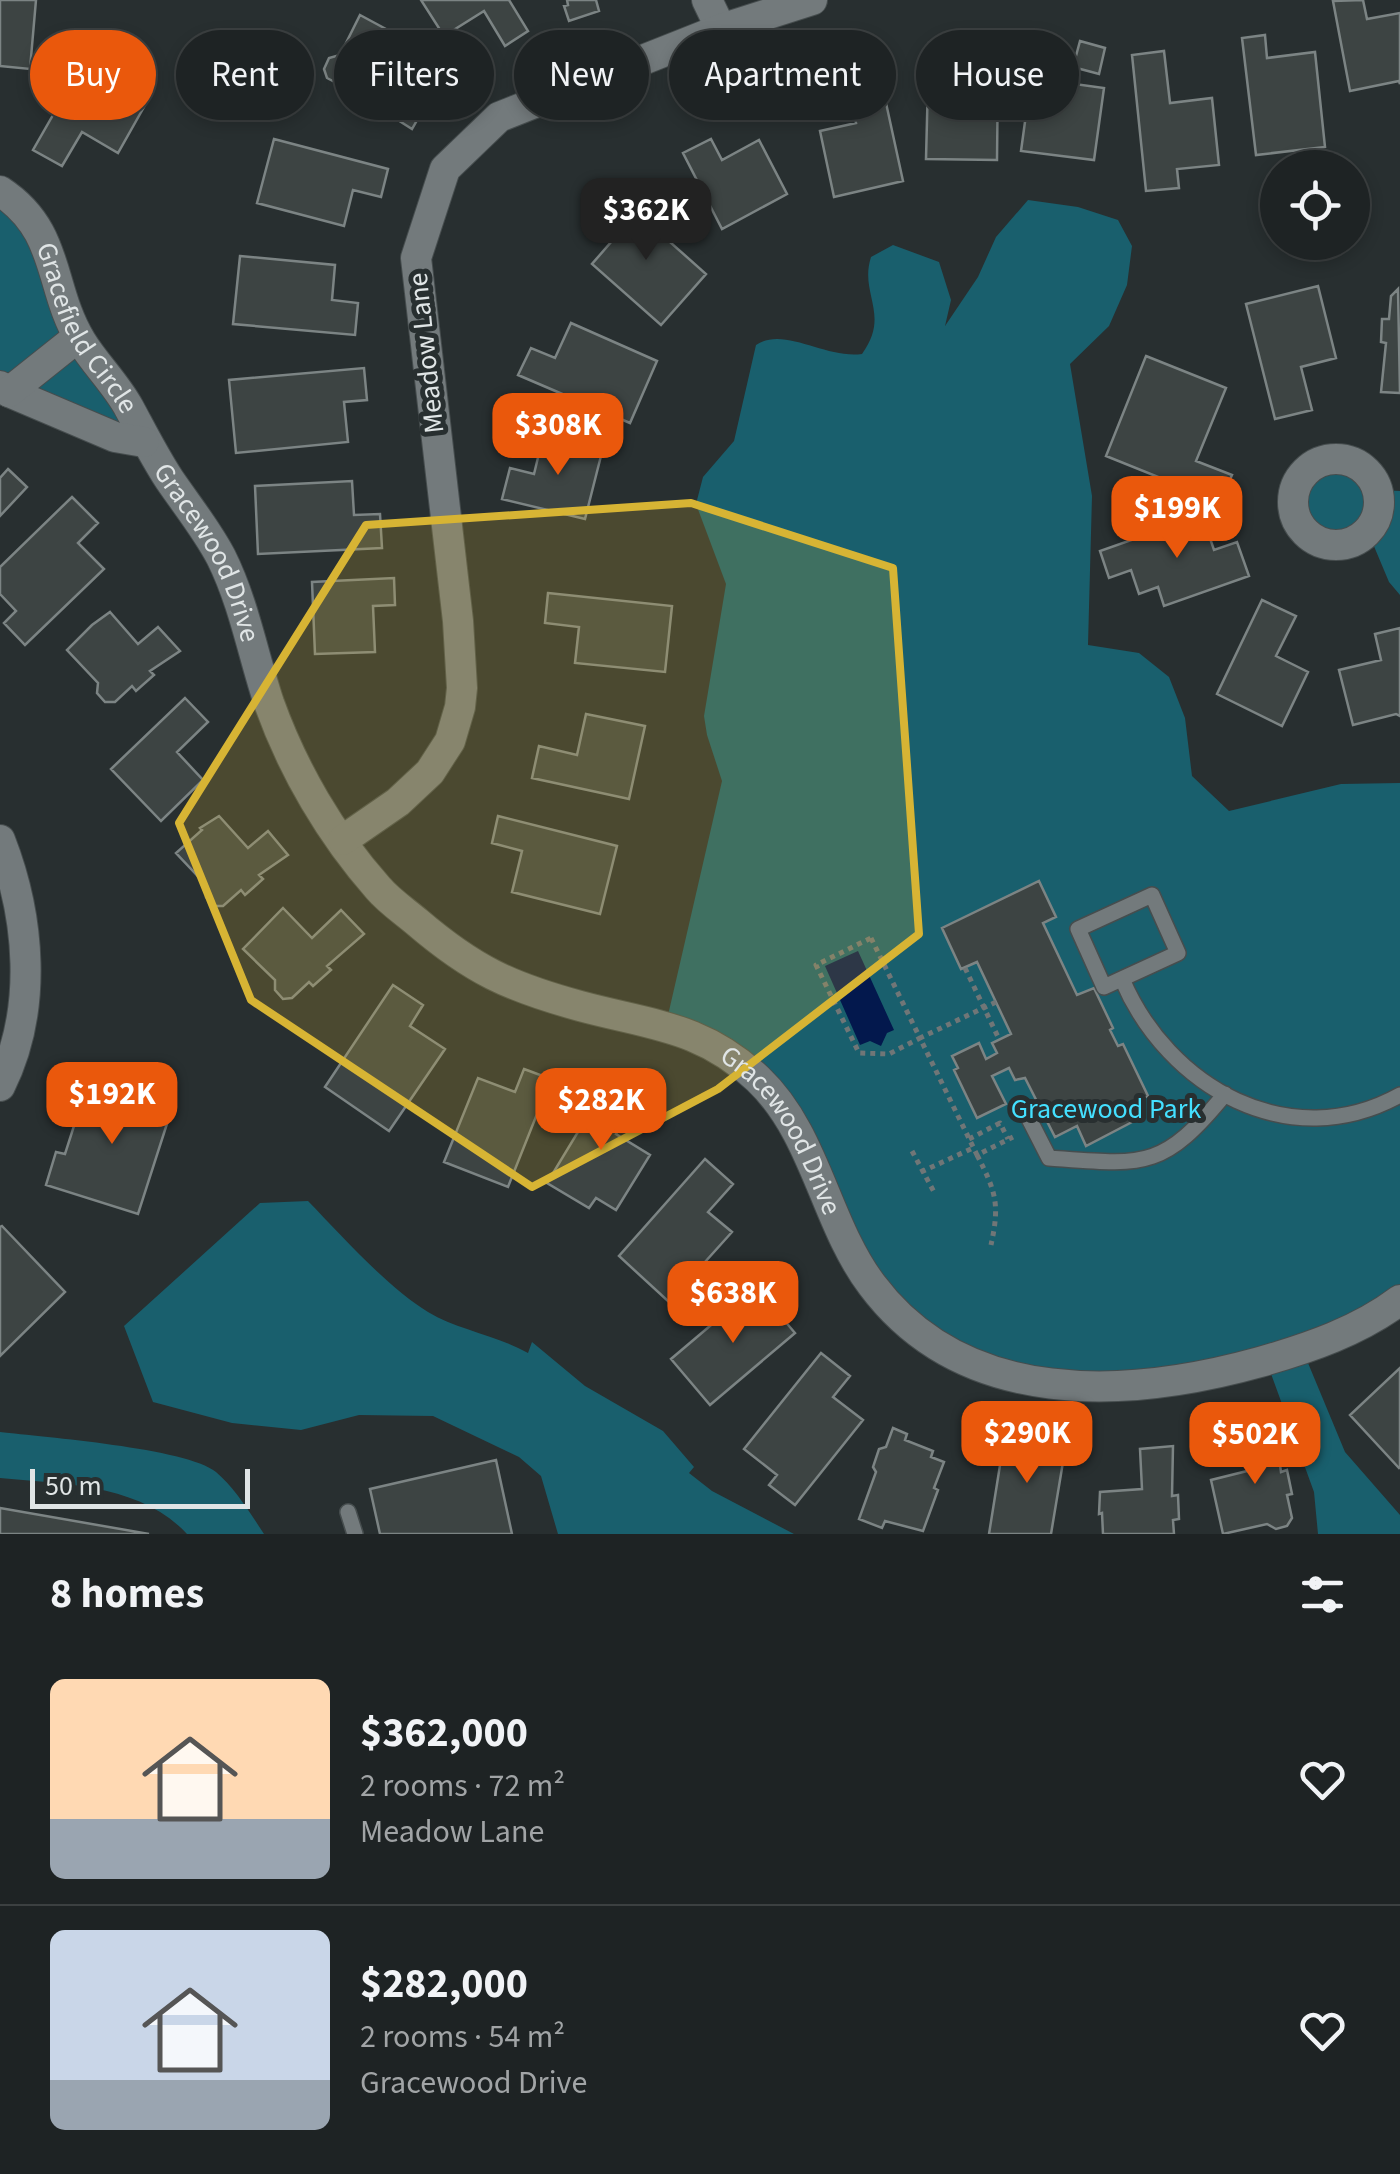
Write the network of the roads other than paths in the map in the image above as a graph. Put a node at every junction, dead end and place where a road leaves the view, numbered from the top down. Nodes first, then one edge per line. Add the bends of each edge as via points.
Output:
1 (707, 0) edge
2 (812, 0) edge
3 (720, 29) junction
4 (0, 190) edge
5 (78, 337) junction
6 (4, 389) edge
7 (144, 442) junction
8 (0, 840) edge
9 (343, 840) junction
10 (1122, 979) junction
11 (0, 1086) edge
12 (1225, 1094) junction
13 (1400, 1095) edge
14 (1023, 1106) dead end
15 (1400, 1300) edge
16 (348, 1512) dead end
17 (355, 1534) edge

1 - 3 street
2 - 3 street, Meadow Lane
3 - 9 street, Meadow Lane via 498,117 445,169 416,258 458,621 460,706 450,741 430,772
4 - 5 street, Gracefield Circle via 22,205 46,242
5 - 6 street
5 - 7 street, Gracefield Circle via 128,406
6 - 7 street, Gracefield Circle via 116,437
7 - 9 street, Gracewood Drive via 220,554 291,758
8 - 11 street via 16,884 27,954 20,1023
9 - 15 street, Gracewood Drive via 380,890 478,970 581,1006 666,1024 750,1072 789,1119 871,1285 896,1315 955,1356 1021,1378 1088,1388 1150,1386 1303,1350
10 - 10 lane via 1104,987 1078,929 1152,895 1178,953
10 - 12 lane via 1154,1037
12 - 13 lane via 1297,1119 1338,1119
12 - 14 lane via 1192,1134 1136,1161 1049,1158
16 - 17 lane

